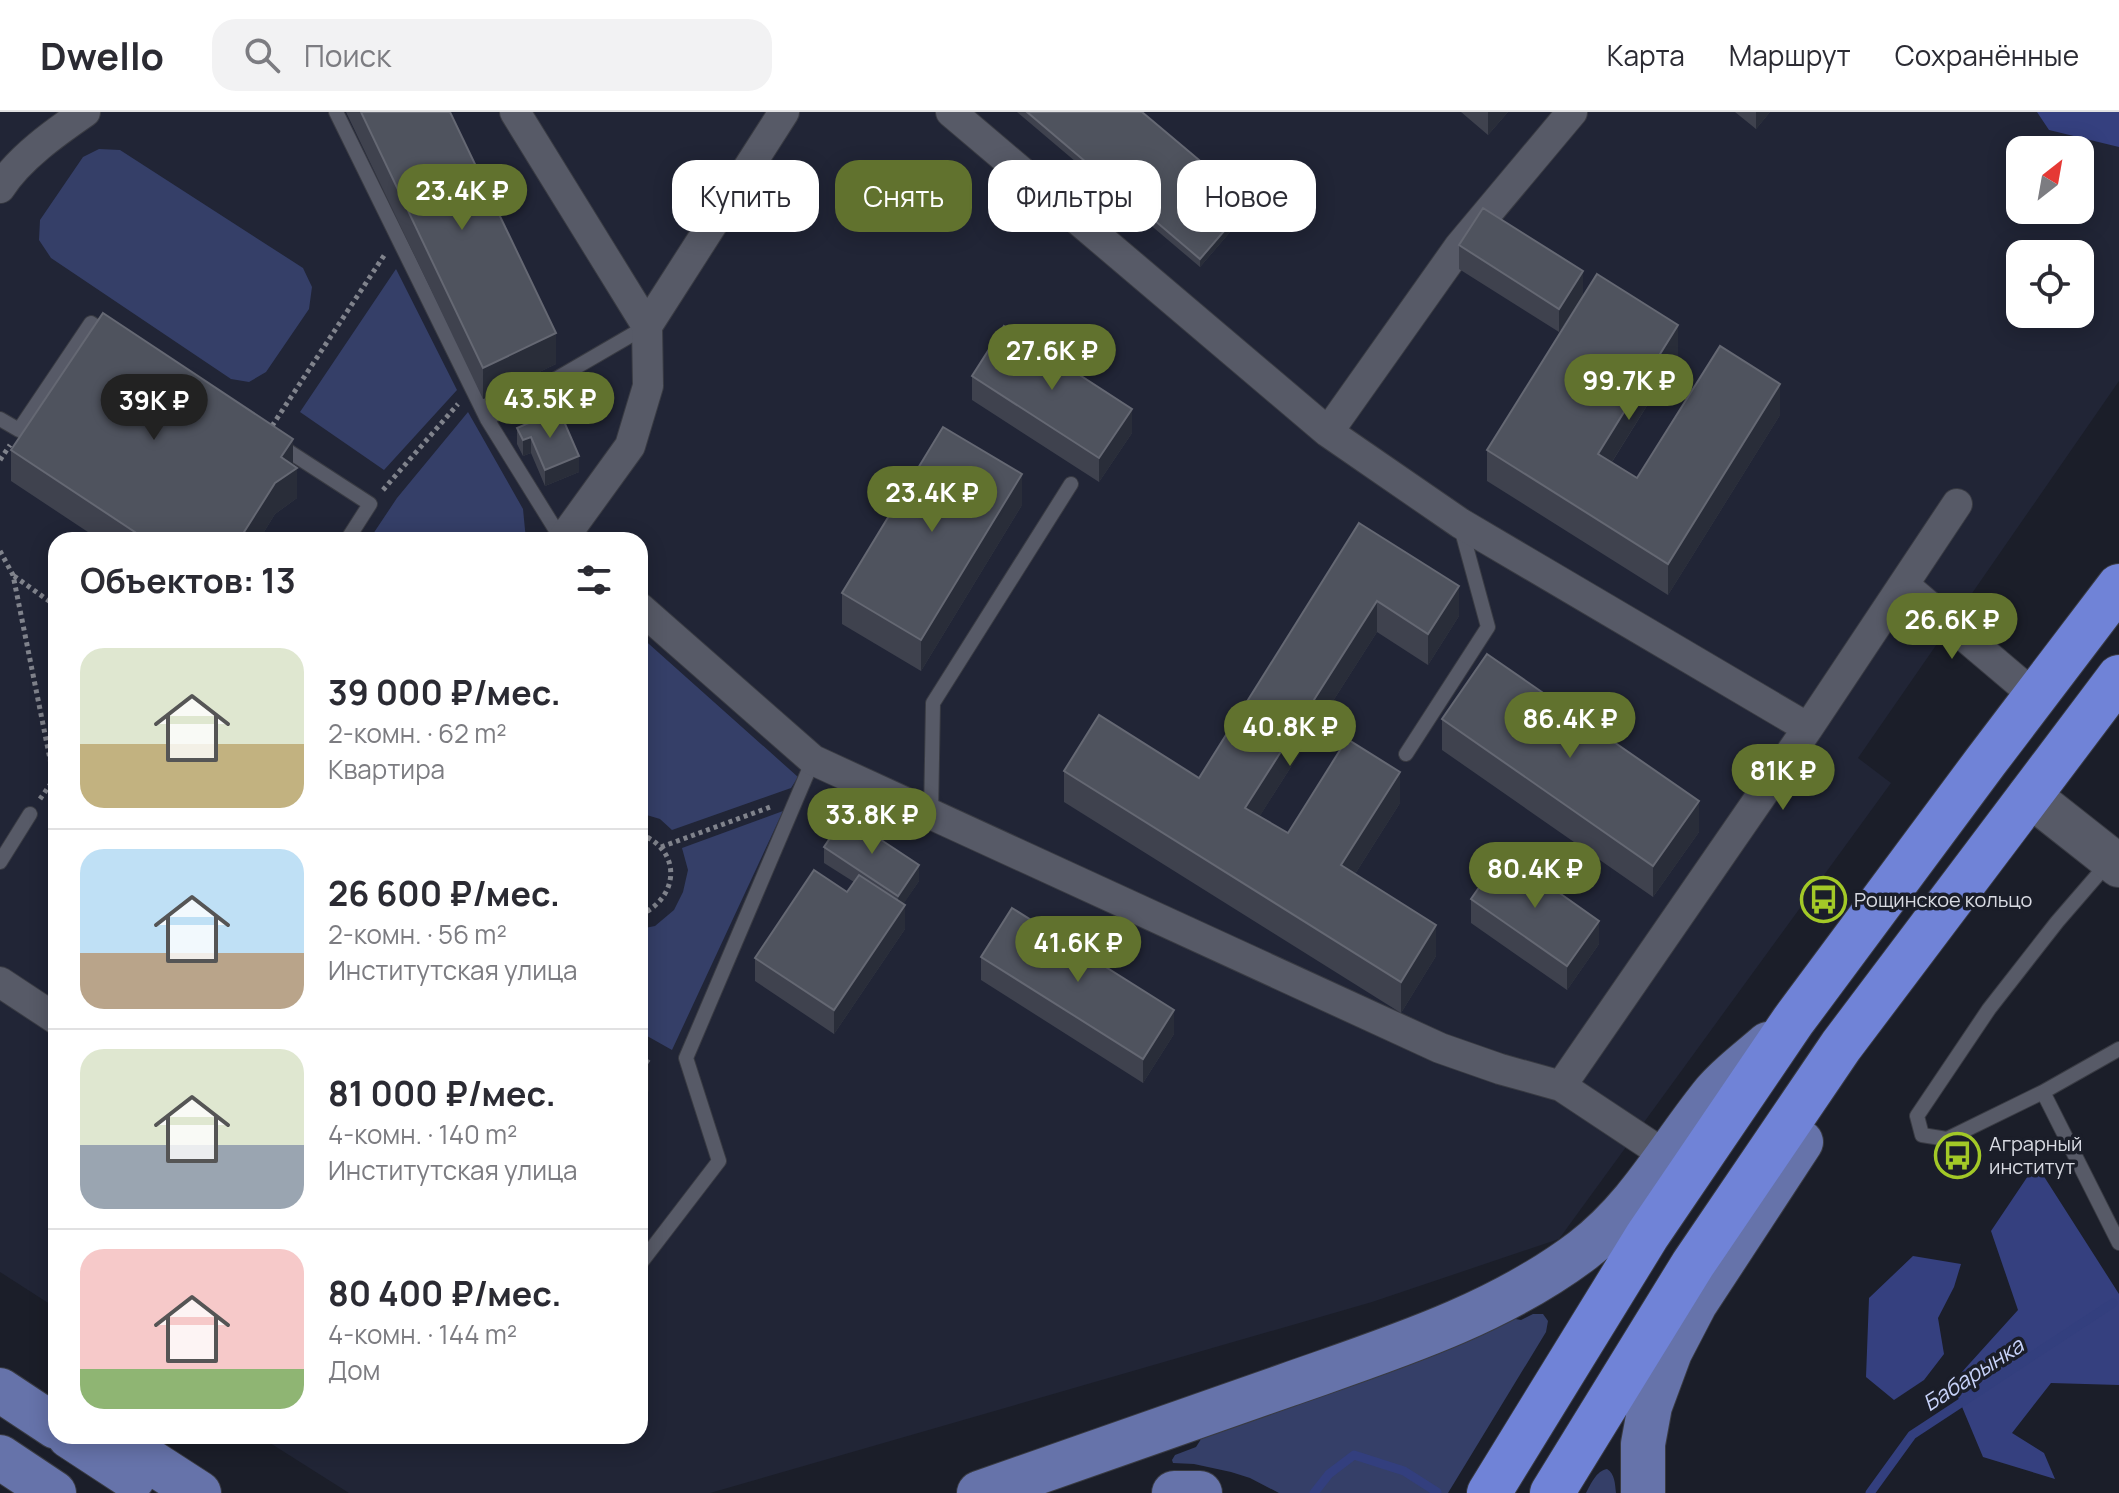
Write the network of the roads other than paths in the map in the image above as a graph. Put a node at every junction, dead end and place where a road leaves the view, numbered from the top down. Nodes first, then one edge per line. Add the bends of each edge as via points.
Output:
1 (85, 112) edge
2 (336, 112) edge
3 (515, 112) edge
4 (784, 112) edge
5 (951, 112) edge
6 (1572, 112) edge
7 (0, 188) edge
8 (647, 326) junction
9 (118, 340) edge
10 (0, 419) edge
11 (487, 419) junction
12 (1328, 432) junction
13 (265, 436) edge
14 (1071, 484) dead end
15 (1957, 504) dead end
16 (1460, 523) junction
17 (352, 532) edge
18 (557, 532) edge
19 (568, 532) edge
20 (1904, 585) junction
21 (2119, 586) edge
22 (648, 615) edge
23 (2119, 677) edge
24 (2035, 696) junction
25 (1808, 728) junction
26 (1406, 754) dead end
27 (813, 760) junction
28 (2029, 795) junction
29 (30, 814) road end
30 (931, 815) junction
31 (0, 862) edge
32 (2115, 863) edge
33 (0, 982) edge
34 (48, 1014) edge
35 (1793, 1021) junction
36 (1841, 1046) junction
37 (2119, 1049) edge
38 (1561, 1086) junction
39 (2043, 1092) junction
40 (1668, 1157) junction
41 (2119, 1243) edge
42 (648, 1254) edge
43 (0, 1364) edge
44 (0, 1390) edge
45 (48, 1395) edge
46 (48, 1422) edge
47 (81, 1444) edge
48 (123, 1444) edge
49 (0, 1457) edge
50 (0, 1481) edge
51 (19, 1493) edge
52 (54, 1493) edge
53 (155, 1493) edge
54 (199, 1493) edge
55 (979, 1493) edge
56 (1174, 1493) edge
57 (1200, 1493) edge
58 (1489, 1493) edge
59 (1552, 1493) edge
60 (1643, 1493) edge

1 - 7 street via 58,130
2 - 11 lane
3 - 8 street
4 - 8 street
5 - 12 street
6 - 12 street via 1459,247
8 - 11 lane
8 - 19 street via 648,386 630,446
9 - 10 lane via 91,323 19,430
11 - 18 lane
12 - 16 street
13 - 17 lane via 370,504
14 - 30 lane via 933,703
15 - 20 street
16 - 25 street
16 - 26 lane via 1488,627
20 - 24 street
20 - 25 street
21 - 24 highway
22 - 27 street
23 - 28 highway
24 - 35 highway
25 - 38 street
27 - 30 street
27 - 42 lane via 686,1058 719,1161
28 - 32 street
28 - 36 highway
29 - 31 lane
30 - 38 street via 1440,1048
32 - 39 lane via 2057,922 1989,1009 1917,1116 1922,1135 1947,1139
33 - 34 street
35 - 40 main road via 1716,1091
35 - 58 highway via 1647,1236
36 - 59 highway via 1693,1264
36 - 60 main road via 1805,1136 1695,1304 1670,1352 1650,1406
37 - 39 lane
38 - 40 street
39 - 41 lane
40 - 55 main road via 1614,1223 1552,1272 1509,1297 1445,1328
43 - 45 main road
44 - 46 main road
47 - 53 main road
48 - 54 main road
49 - 52 main road
50 - 51 main road
56 - 57 main road

